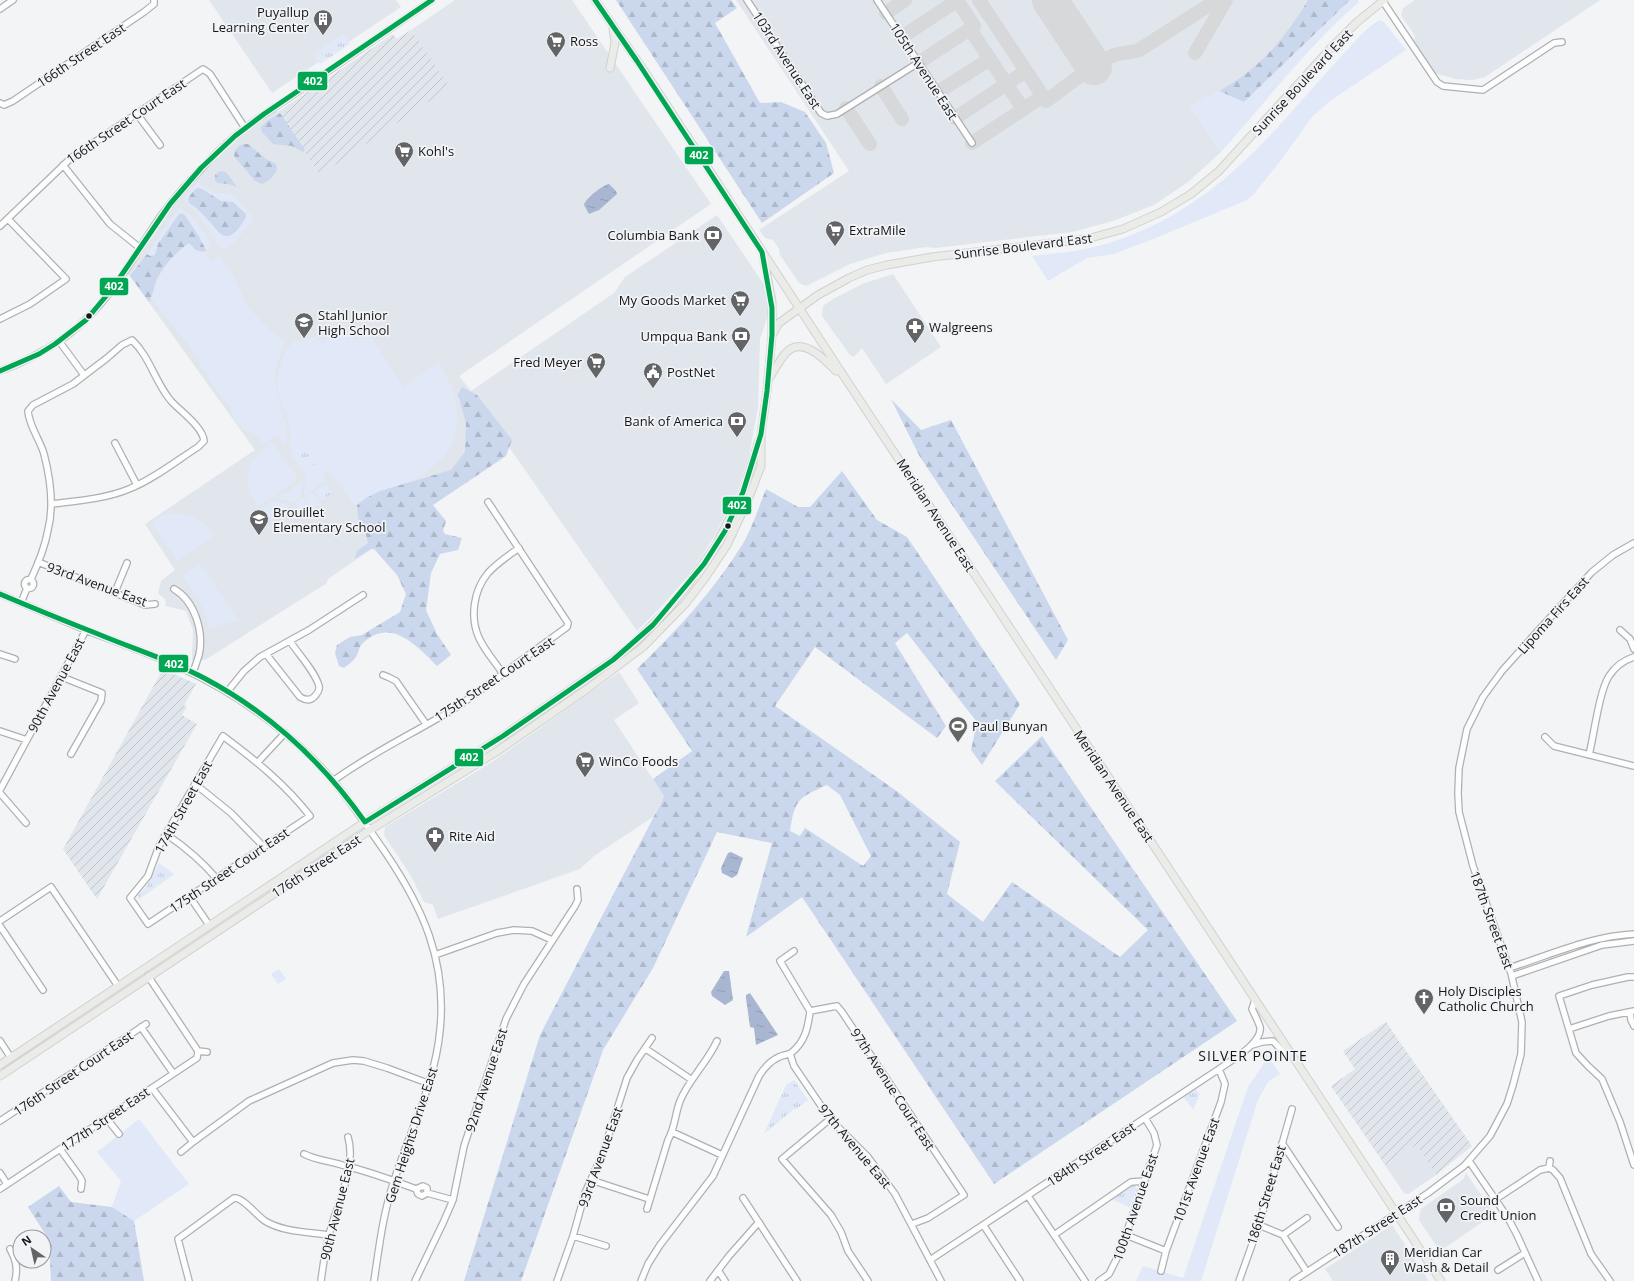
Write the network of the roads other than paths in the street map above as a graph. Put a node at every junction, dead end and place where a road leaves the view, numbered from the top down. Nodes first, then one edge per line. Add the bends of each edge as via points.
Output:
1 (13, 0) edge
2 (154, 0) edge
3 (432, 0) edge
4 (595, 0) edge
5 (747, 0) edge
6 (877, 0) edge
7 (1383, 0) edge
8 (0, 9) edge
9 (613, 26) junction
10 (1562, 42) dead end
11 (918, 63) junction
12 (610, 68) dead end
13 (2, 104) edge
14 (137, 114) junction
15 (246, 128) junction
16 (972, 143) dead end
17 (160, 145) dead end
18 (63, 165) junction
19 (8, 219) junction
20 (0, 226) edge
21 (140, 248) junction
22 (762, 252) junction
23 (800, 309) junction
24 (0, 319) edge
25 (772, 336) junction
26 (59, 341) junction
27 (0, 371) edge
28 (84, 375) junction
29 (845, 378) junction
30 (768, 380) junction
31 (761, 434) junction
32 (115, 443) dead end
33 (752, 466) junction
34 (136, 485) junction
35 (488, 502) dead end
36 (51, 504) junction
37 (742, 515) junction
38 (1634, 543) edge
39 (518, 548) junction
40 (38, 562) junction
41 (127, 563) dead end
42 (174, 589) dead end
43 (115, 592) junction
44 (0, 594) edge
45 (363, 595) dead end
46 (21, 603) junction
47 (155, 604) dead end
48 (86, 630) junction
49 (1620, 630) dead end
50 (290, 641) junction
51 (1634, 649) edge
52 (0, 654) edge
53 (266, 654) junction
54 (1634, 658) edge
55 (16, 659) dead end
56 (193, 673) junction
57 (503, 674) junction
58 (383, 676) dead end
59 (62, 677) junction
60 (227, 692) junction
61 (1483, 697) joint
62 (426, 724) junction
63 (0, 731) edge
64 (285, 733) junction
65 (1545, 737) dead end
66 (27, 740) junction
67 (71, 754) dead end
68 (1589, 755) junction
69 (258, 762) junction
70 (1634, 766) edge
71 (333, 781) junction
72 (195, 784) junction
73 (0, 790) edge
74 (0, 793) edge
75 (365, 822) junction
76 (26, 823) dead end
77 (370, 830) junction
78 (166, 834) junction
79 (264, 847) junction
80 (217, 879) junction
81 (577, 889) dead end
82 (190, 897) junction
83 (0, 922) edge
84 (148, 924) joint
85 (209, 925) junction
86 (0, 926) edge
87 (1634, 934) edge
88 (190, 938) junction
89 (552, 940) junction
90 (1634, 941) edge
91 (794, 951) dead end
92 (435, 955) junction
93 (1509, 968) junction
94 (148, 976) junction
95 (1512, 976) junction
96 (1634, 977) edge
97 (118, 986) junction
98 (43, 990) dead end
99 (1255, 1000) junction
100 (810, 1011) junction
101 (1632, 1011) edge
102 (1634, 1026) edge
103 (1569, 1029) junction
104 (652, 1038) dead end
105 (0, 1041) edge
106 (52, 1041) junction
107 (717, 1041) dead end
108 (1250, 1046) junction
109 (646, 1049) junction
110 (198, 1052) junction
111 (207, 1052) dead end
112 (790, 1054) junction
113 (1292, 1054) junction
114 (10, 1058) junction
115 (0, 1065) edge
116 (0, 1069) edge
117 (1219, 1069) junction
118 (173, 1073) junction
119 (0, 1076) edge
120 (692, 1080) junction
121 (430, 1084) junction
122 (152, 1088) junction
123 (1292, 1109) dead end
124 (830, 1118) junction
125 (1145, 1118) junction
126 (107, 1119) junction
127 (0, 1121) edge
128 (672, 1132) junction
129 (119, 1134) dead end
130 (348, 1137) dead end
131 (193, 1142) junction
132 (1282, 1143) junction
133 (60, 1149) junction
134 (181, 1152) dead end
135 (304, 1154) dead end
136 (722, 1155) junction
137 (1470, 1161) junction
138 (1550, 1161) dead end
139 (1634, 1165) edge
140 (349, 1167) junction
141 (1549, 1168) junction
142 (0, 1173) edge
143 (591, 1180) junction
144 (394, 1181) junction
145 (1144, 1181) junction
146 (8, 1184) junction
147 (0, 1189) edge
148 (81, 1189) dead end
149 (1028, 1196) junction
150 (743, 1198) dead end
151 (649, 1199) junction
152 (1496, 1199) junction
153 (453, 1200) junction
154 (647, 1209) dead end
155 (1396, 1213) junction
156 (1307, 1218) dead end
157 (759, 1222) junction
158 (912, 1224) junction
159 (1258, 1225) junction
160 (984, 1226) junction
161 (1338, 1227) dead end
162 (1054, 1234) junction
163 (329, 1235) junction
164 (1126, 1235) junction
165 (1283, 1235) junction
166 (573, 1236) junction
167 (606, 1246) dead end
168 (10, 1249) dead end
169 (1166, 1251) junction
170 (1525, 1253) junction
171 (930, 1260) junction
172 (718, 1270) junction
173 (1498, 1270) dead end
174 (1161, 1271) dead end
175 (1307, 1272) junction
176 (15, 1281) edge
177 (189, 1281) edge
178 (321, 1281) edge
179 (374, 1281) edge
180 (416, 1281) edge
181 (557, 1281) edge
182 (641, 1281) edge
183 (710, 1281) edge
184 (725, 1281) edge
185 (797, 1281) edge
186 (868, 1281) edge
187 (942, 1281) edge
188 (1020, 1281) edge
189 (1085, 1281) edge
190 (1099, 1281) edge
191 (1239, 1281) edge
192 (1293, 1281) edge
193 (1441, 1281) edge
194 (1538, 1281) edge
195 (1610, 1281) edge

1 - 8 street
2 - 13 street, 166th Street East via 154,4 144,12 13,100
3 - 15 street
4 - 9 main road, Meridian Avenue East
5 - 11 street, 103rd Avenue East via 821,113 830,116 837,114
6 - 11 street, 105th Avenue East
7 - 10 street via 1442,86 1483,90 1554,43
7 - 23 main road, Sunrise Boulevard East via 1329,50 1218,171 1191,194 1162,212 1123,230 1087,239 939,256 867,270 818,295
9 - 12 main road via 615,43
9 - 22 main road, Meridian Avenue East
11 - 16 street, 105th Avenue East
14 - 15 street, 166th Street Court East via 203,69 210,74
14 - 17 street
14 - 18 street, 166th Street Court East
15 - 21 street via 227,143 184,189 163,213
18 - 19 street, 166th Street Court East
18 - 21 street via 110,224
19 - 20 street, 166th Street Court East
19 - 24 street via 66,279 30,304
21 - 26 street via 95,312
22 - 23 main road, Meridian Avenue East
22 - 25 main road, 176th Street East via 772,301
23 - 25 main road via 780,323
23 - 29 main road, Meridian Avenue East
25 - 30 main road, 176th Street East
26 - 27 street via 27,360
26 - 28 street
28 - 34 street via 132,340 150,364 164,392 195,425 204,439 198,447
28 - 36 street via 62,390 38,401 28,411 44,454
29 - 30 main road via 813,351 797,346 785,353
29 - 99 main road, Meridian Avenue East
30 - 31 main road, 176th Street East
31 - 33 main road, 176th Street East
31 - 37 main road, 176th Street East via 761,466
32 - 34 street
33 - 37 main road
33 - 75 main road, 176th Street East via 725,530 704,564 669,608 635,642 503,736
34 - 36 street via 118,493
35 - 39 street
36 - 40 street via 49,530
37 - 77 main road, 176th Street East via 727,545 705,578 685,604 643,647 496,752
38 - 61 street, Lipoma Firs East via 1613,555 1592,572 1502,672
39 - 57 street via 487,574 476,596 474,619 479,636
39 - 57 street, 175th Street Court East via 568,623 563,631
40 - 43 street, 93rd Avenue East
40 - 46 street via 31,579 33,585 27,588
41 - 43 street
42 - 56 street via 188,602 198,624 199,654
43 - 47 street, 93rd Avenue East via 145,605
44 - 46 street, Gem Heights Drive East
45 - 50 street
46 - 48 street, Gem Heights Drive East
48 - 56 street, Gem Heights Drive East
48 - 59 street, 90th Avenue East
49 - 51 street via 1630,640
50 - 53 street
50 - 53 street via 319,686 313,698 304,700 300,697
52 - 55 street
53 - 60 street via 251,664
54 - 68 street via 1618,666 1609,676
56 - 60 street, Gem Heights Drive East
57 - 62 street, 175th Street Court East via 460,705
58 - 62 street via 392,679 401,687
59 - 66 street, 90th Avenue East
59 - 67 street via 102,692 101,701
60 - 64 street, Gem Heights Drive East
61 - 93 street, 187th Street East via 1467,729 1459,768 1459,812 1473,866
62 - 71 street, 175th Street Court East via 367,757
63 - 66 street
64 - 69 street
64 - 71 street, Gem Heights Drive East via 313,758
65 - 68 street via 1554,746
66 - 73 street, 90th Avenue East
68 - 70 street
69 - 72 street, 174th Street East via 223,736
69 - 79 street, 175th Street Court East via 288,790 310,816
71 - 75 street, Gem Heights Drive East
72 - 78 street, 174th Street East
72 - 79 street via 231,813
74 - 76 street
75 - 77 street, Gem Heights Drive East
75 - 85 main road, 176th Street East
77 - 92 street, Gem Heights Drive East via 412,894 422,914
77 - 94 main road, 176th Street East
78 - 80 street via 189,850
78 - 84 street, 174th Street East via 148,876 130,898
79 - 80 street, 175th Street Court East
80 - 82 street, 175th Street Court East
81 - 89 street, 92nd Avenue East via 578,900
82 - 84 street, 175th Street Court East
82 - 85 street
83 - 97 street via 51,887
85 - 88 main road, 176th Street East
86 - 98 street
87 - 93 street via 1606,937
88 - 94 main road via 178,950 148,971
88 - 97 main road, 176th Street East
89 - 92 street via 532,931 514,930 497,933
89 - 153 street, 92nd Avenue East via 517,995 506,1019 464,1146
90 - 95 street via 1602,945
91 - 100 street via 780,961
92 - 121 street, Gem Heights Drive East via 442,1012 438,1049
93 - 95 street, 187th Street East
94 - 106 main road, 176th Street East
94 - 110 street
95 - 137 street, 187th Street East via 1522,1022 1521,1054 1507,1104 1490,1136
96 - 103 street via 1628,976 1592,985 1559,996
97 - 106 main road via 117,992 71,1023
97 - 114 main road, 176th Street East
99 - 108 street, 184th Street East via 1252,1010 1260,1028 1259,1038
99 - 113 main road, Meridian Avenue East
100 - 112 street via 807,1032 801,1044
100 - 158 street, 97th Avenue Court East via 837,1006 964,1194 928,1218
101 - 102 street via 1631,1020
101 - 103 street
103 - 139 street via 1576,1053 1602,1078
104 - 109 street, 93rd Avenue East
105 - 114 street
106 - 119 main road, 176th Street East
107 - 120 street via 712,1053
108 - 113 street, 184th Street East via 1273,1041 1286,1055
108 - 117 street, 184th Street East
109 - 120 street
109 - 143 street, 93rd Avenue East via 627,1078 603,1153
110 - 111 street
110 - 118 street, 177th Street East via 197,1058
112 - 124 street, 97th Avenue East via 802,1079
112 - 136 street via 770,1063 759,1076
113 - 155 main road, Meridian Avenue East
114 - 115 main road, 176th Street East
114 - 116 main road
117 - 125 street, 184th Street East
117 - 169 street, 101st Avenue East via 1225,1084 1222,1102
118 - 122 street, 177th Street East
118 - 127 street, 176th Street Court East via 144,1026
120 - 128 street via 680,1102
121 - 131 street via 373,1063 353,1060 338,1062 249,1102
121 - 144 street, Gem Heights Drive East
122 - 126 street, 177th Street East
122 - 131 street
123 - 132 street, 186th Street East
124 - 158 street, 97th Avenue East via 882,1174
124 - 186 street via 782,1159 831,1215 848,1251
125 - 145 street, 100th Avenue East via 1154,1133 1157,1145
125 - 149 street, 184th Street East
126 - 129 street
126 - 133 street, 177th Street East
128 - 136 street
128 - 151 street
130 - 140 street, 90th Avenue East via 351,1151
131 - 134 street
132 - 159 street, 186th Street East
132 - 161 street
133 - 146 street, 177th Street East
133 - 148 street via 80,1177
135 - 140 street
136 - 182 street via 713,1176 660,1245
137 - 152 street
137 - 155 street, 187th Street East
138 - 141 street
140 - 144 street
140 - 163 street, 90th Avenue East
141 - 152 street via 1540,1170
141 - 195 street via 1560,1178 1591,1254
142 - 146 street
143 - 151 street
143 - 166 street, 93rd Avenue East
144 - 153 street via 416,1189 422,1196 427,1193
144 - 179 street, Gem Heights Drive East
145 - 162 street via 1131,1182
145 - 164 street, 100th Avenue East
146 - 147 street, 177th Street East
149 - 160 street, 184th Street East
149 - 162 street
150 - 157 street
151 - 154 street
152 - 170 street
153 - 180 street, 92nd Avenue East
155 - 175 street, 187th Street East
155 - 193 main road
156 - 165 street
157 - 172 street
157 - 185 street
158 - 171 street, 97th Avenue East
159 - 165 street
159 - 191 street, 186th Street East
160 - 171 street, 184th Street East
160 - 188 street
162 - 189 street
163 - 177 street via 276,1226 257,1215 241,1199 230,1200 178,1239
163 - 178 street, 90th Avenue East
164 - 169 street
164 - 190 street, 100th Avenue East via 1109,1274
165 - 175 street
166 - 167 street
166 - 181 street, 93rd Avenue East
168 - 176 street via 17,1268
169 - 174 street, 101st Avenue East
170 - 173 street
170 - 194 street
171 - 187 street, 97th Avenue East
172 - 183 street
172 - 184 street
175 - 192 street, 187th Street East

